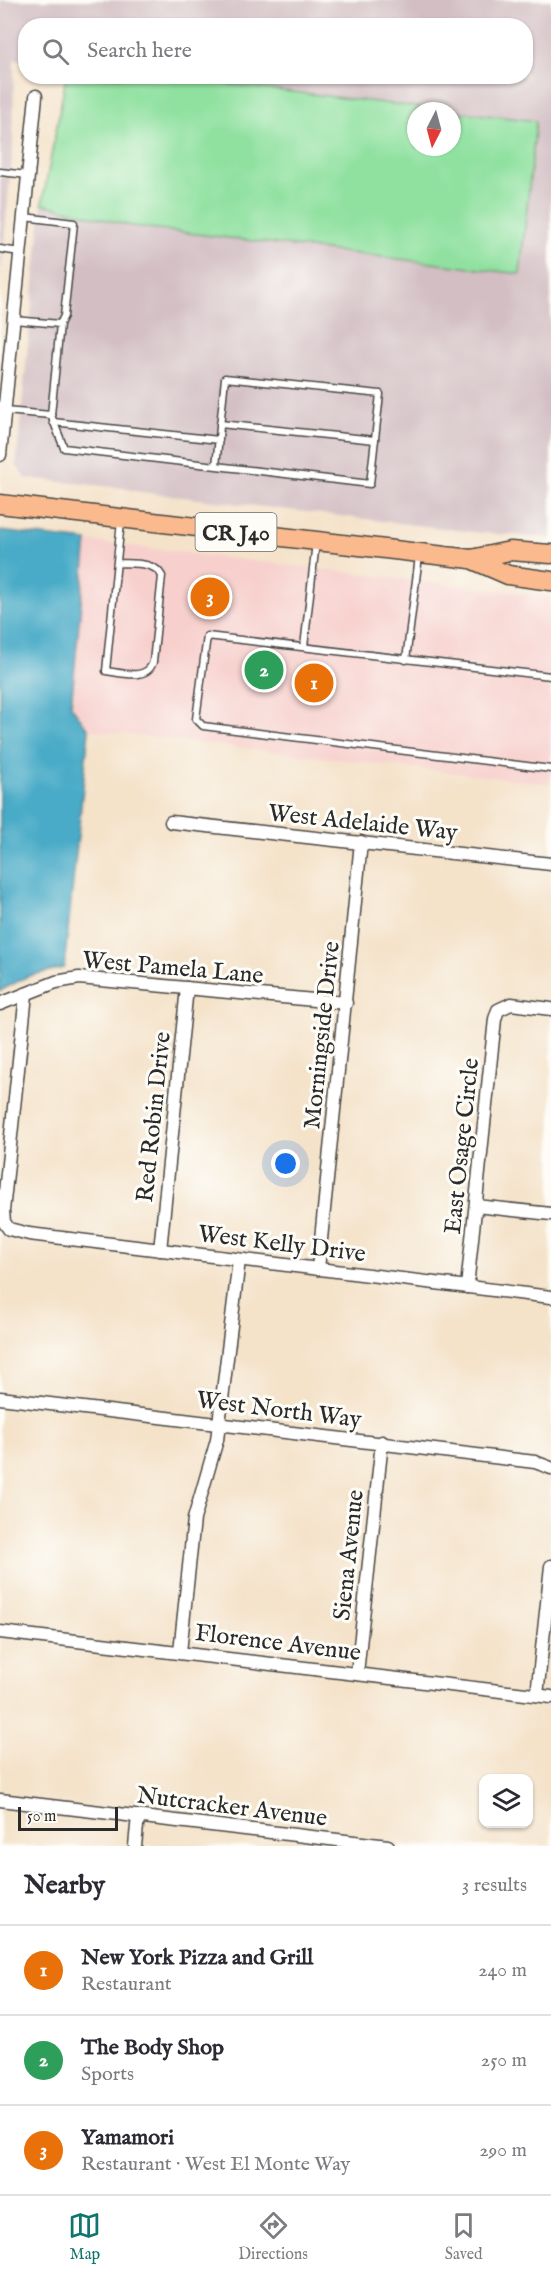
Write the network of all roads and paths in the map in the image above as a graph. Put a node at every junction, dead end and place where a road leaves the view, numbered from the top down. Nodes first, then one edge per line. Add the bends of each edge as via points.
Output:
1 (36, 96) dead end
2 (0, 172) edge
3 (28, 175) junction
4 (24, 217) junction
5 (0, 249) edge
6 (21, 252) junction
7 (14, 320) junction
8 (60, 324) junction
9 (3, 405) edge
10 (52, 419) junction
11 (220, 424) junction
12 (219, 440) junction
13 (375, 440) junction
14 (0, 455) edge
15 (216, 466) junction
16 (0, 504) edge
17 (121, 518) junction
18 (316, 541) junction
19 (419, 553) junction
20 (551, 554) edge
21 (471, 559) junction
22 (117, 562) junction
23 (551, 581) edge
24 (304, 647) junction
25 (406, 660) junction
26 (551, 676) edge
27 (551, 769) edge
28 (171, 822) dead end
29 (362, 842) junction
30 (551, 864) edge
31 (187, 987) junction
32 (26, 994) junction
33 (346, 1003) junction
34 (0, 1004) edge
35 (551, 1009) edge
36 (476, 1206) junction
37 (551, 1214) edge
38 (160, 1250) junction
39 (239, 1260) junction
40 (318, 1269) junction
41 (467, 1287) junction
42 (551, 1297) edge
43 (0, 1398) edge
44 (219, 1423) junction
45 (382, 1442) junction
46 (551, 1468) edge
47 (551, 1566) edge
48 (0, 1632) edge
49 (180, 1652) junction
50 (357, 1673) junction
51 (537, 1695) junction
52 (551, 1696) edge
53 (0, 1800) edge
54 (138, 1816) junction
55 (325, 1842) edge
56 (135, 1846) edge
57 (388, 1846) edge

1 - 3 street
2 - 3 lane
3 - 4 street
4 - 6 street
4 - 8 lane via 74,224
5 - 6 lane
6 - 7 street
7 - 8 lane
7 - 9 street
8 - 10 lane
9 - 10 lane
9 - 14 street
10 - 12 lane
10 - 15 lane via 64,448
11 - 12 lane
11 - 13 lane
11 - 13 lane via 225,378 380,394
12 - 15 lane
13 - 15 lane via 370,484
16 - 17 main road, CR J40
17 - 18 main road, CR J40
17 - 22 lane
18 - 19 main road, CR J40
18 - 24 lane
19 - 21 main road, CR J40
19 - 25 lane
20 - 21 main road, CR J40 via 510,551
21 - 23 main road, CR J40 via 508,575
22 - 22 lane via 152,566 162,576 153,662 143,674 106,672
24 - 25 lane
24 - 27 lane via 207,636 196,719 203,726
25 - 26 lane
28 - 29 street, West Adelaide Way
29 - 30 street, West Adelaide Way
29 - 33 street, Morningside Drive
31 - 32 street, West Pamela Lane via 79,978
31 - 33 street, West Pamela Lane
31 - 38 street, Red Robin Drive
32 - 34 street, West Pamela Lane
32 - 38 street, West Kelly Drive via 4,1222 17,1233
33 - 40 street, Morningside Drive
35 - 36 street, East Osage Circle via 511,1004 498,1010
36 - 37 street
36 - 41 street, East Osage Circle
38 - 39 street, West Kelly Drive
39 - 40 street, West Kelly Drive
39 - 44 street
40 - 41 street, West Kelly Drive
41 - 42 street, West Kelly Drive
43 - 44 street, West North Way
44 - 45 street, West North Way
44 - 49 street via 214,1456 194,1519
45 - 46 street, West North Way via 535,1462
45 - 50 street, Siena Avenue
47 - 51 street
48 - 49 street, Florence Avenue
49 - 50 street, Florence Avenue
50 - 51 street, Florence Avenue
51 - 52 street, Florence Avenue
53 - 54 street, Nutcracker Avenue
54 - 55 street, Nutcracker Avenue
54 - 56 street
55 - 57 street, Nutcracker Avenue

